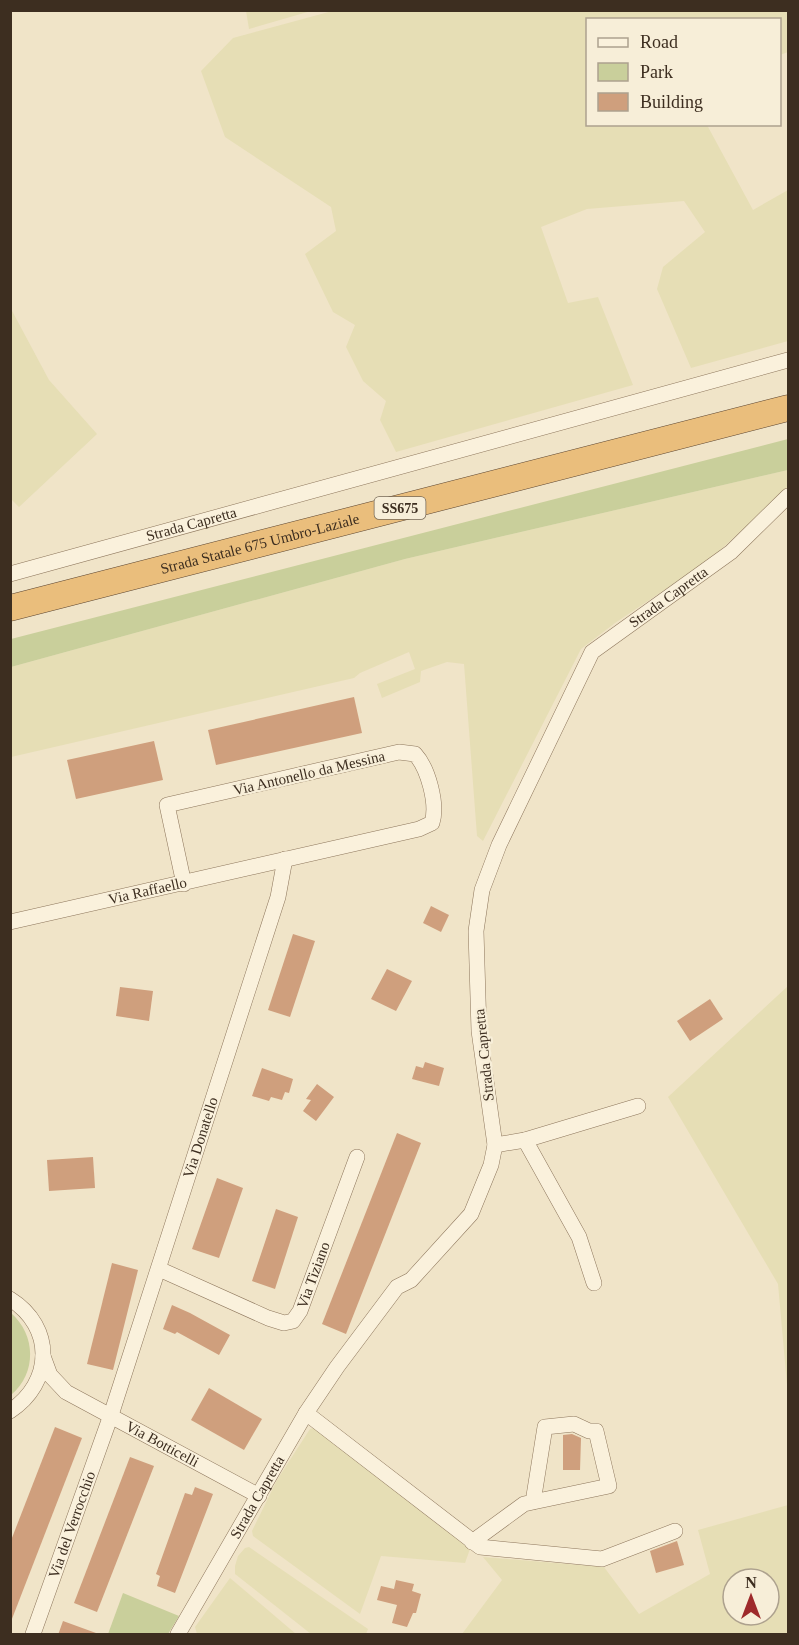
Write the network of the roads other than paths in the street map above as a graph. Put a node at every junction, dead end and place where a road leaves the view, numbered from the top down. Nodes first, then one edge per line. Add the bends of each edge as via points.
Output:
1 (789, 360) edge
2 (789, 408) edge
3 (789, 425) edge
4 (789, 496) edge
5 (10, 574) edge
6 (10, 609) edge
7 (10, 625) edge
8 (285, 859) junction
9 (184, 884) junction
10 (11, 921) edge
11 (638, 1106) dead end
12 (525, 1140) junction
13 (495, 1146) junction
14 (357, 1157) dead end
15 (159, 1269) junction
16 (594, 1283) dead end
17 (10, 1299) edge
18 (43, 1356) junction
19 (66, 1392) junction
20 (28, 1397) junction
21 (10, 1411) edge
22 (306, 1413) junction
23 (111, 1415) junction
24 (259, 1496) junction
25 (533, 1502) junction
26 (675, 1531) dead end
27 (472, 1542) junction
28 (33, 1635) edge
29 (178, 1635) edge

1 - 5 street, Strada Capretta
2 - 6 highway, Strada Statale 675 Umbro-Laziale / SS675
3 - 7 highway, Strada Statale 675 Umbro-Laziale / SS675
4 - 13 street, Strada Capretta via 731,552 592,652 491,864 482,890 476,931 479,1031
8 - 9 street, Via Raffaello
8 - 9 street, Via Antonello da Messina via 432,823 435,812 424,764 416,754 399,752 167,805
8 - 15 street, Via Donatello via 278,897
9 - 10 street, Via Raffaello
11 - 12 street
12 - 13 street
12 - 16 street via 579,1237
13 - 22 street, Strada Capretta via 492,1165 471,1214 411,1280 397,1287
14 - 15 street, Via Tiziano via 293,1321 284,1323 268,1318
15 - 23 street, Via Donatello
17 - 18 street via 35,1324
18 - 19 street, Via Botticelli via 50,1375
18 - 20 street via 39,1377
19 - 20 street
19 - 23 street, Via Botticelli
20 - 21 street
22 - 24 street, Strada Capretta
22 - 27 street
23 - 24 street, Via Botticelli
23 - 28 street, Via del Verrocchio
24 - 29 street, Strada Capretta
25 - 25 street via 609,1486 596,1431 574,1424 545,1427
25 - 27 street via 524,1504
26 - 27 street via 602,1559 480,1547

